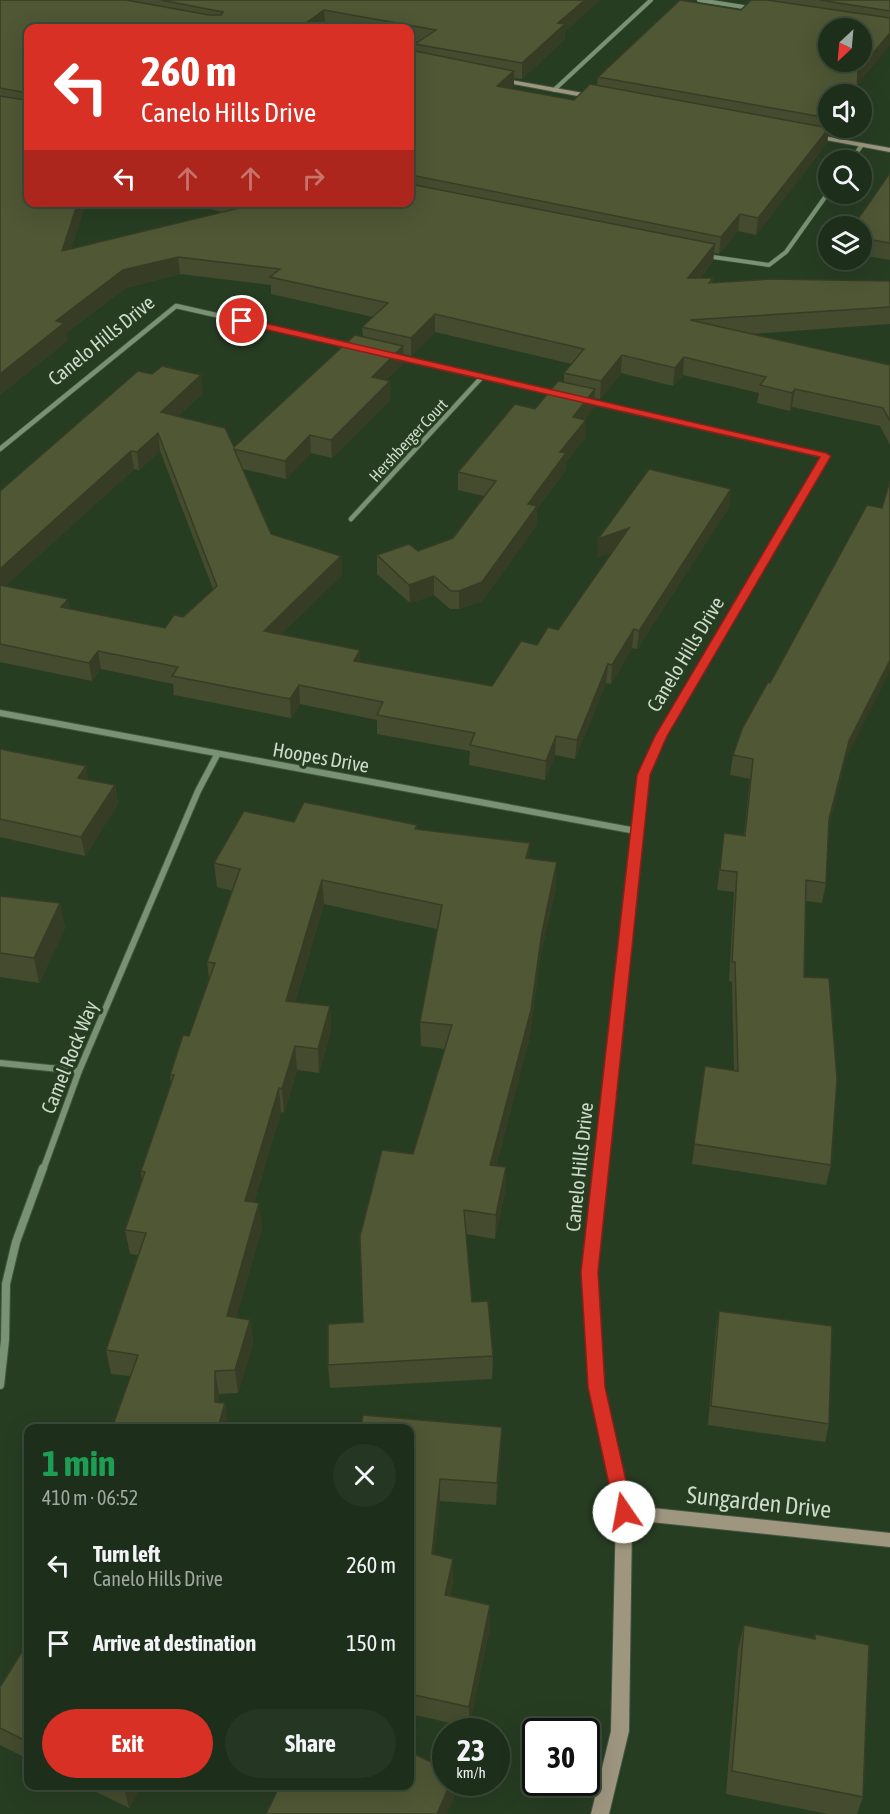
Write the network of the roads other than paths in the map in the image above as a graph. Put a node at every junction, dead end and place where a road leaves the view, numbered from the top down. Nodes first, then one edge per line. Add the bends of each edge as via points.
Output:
1 (651, 0) edge
2 (699, 0) edge
3 (755, 9) edge
4 (489, 78) edge
5 (554, 90) junction
6 (600, 98) edge
7 (807, 135) edge
8 (862, 145) junction
9 (858, 150) edge
10 (890, 150) edge
11 (820, 204) edge
12 (698, 255) edge
13 (358, 348) edge
14 (392, 356) edge
15 (482, 377) junction
16 (563, 395) edge
17 (574, 398) edge
18 (0, 449) edge
19 (351, 519) dead end
20 (0, 713) edge
21 (217, 755) junction
22 (636, 831) junction
23 (0, 1062) edge
24 (79, 1071) junction
25 (0, 1385) edge
26 (624, 1512) junction
27 (890, 1540) edge
28 (600, 1814) edge

1 - 5 street
2 - 3 street
4 - 5 street
5 - 6 street
7 - 8 street
8 - 9 street
8 - 10 street
11 - 12 street via 786,252 769,266
13 - 18 street, Canelo Hills Drive via 176,306
14 - 15 street
15 - 16 street
15 - 19 street, Hershberger Court
17 - 22 street, Canelo Hills Drive via 826,456 661,736 644,775
20 - 21 street, Hoopes Drive
21 - 22 street, Hoopes Drive
21 - 24 street, Camel Rock Way via 198,791
22 - 26 street, Canelo Hills Drive via 590,1272 596,1387
23 - 24 street
24 - 25 street, Camel Rock Way via 16,1242 6,1284
26 - 27 street, Sungarden Drive
26 - 28 street, Canelo Hills Drive via 620,1731

